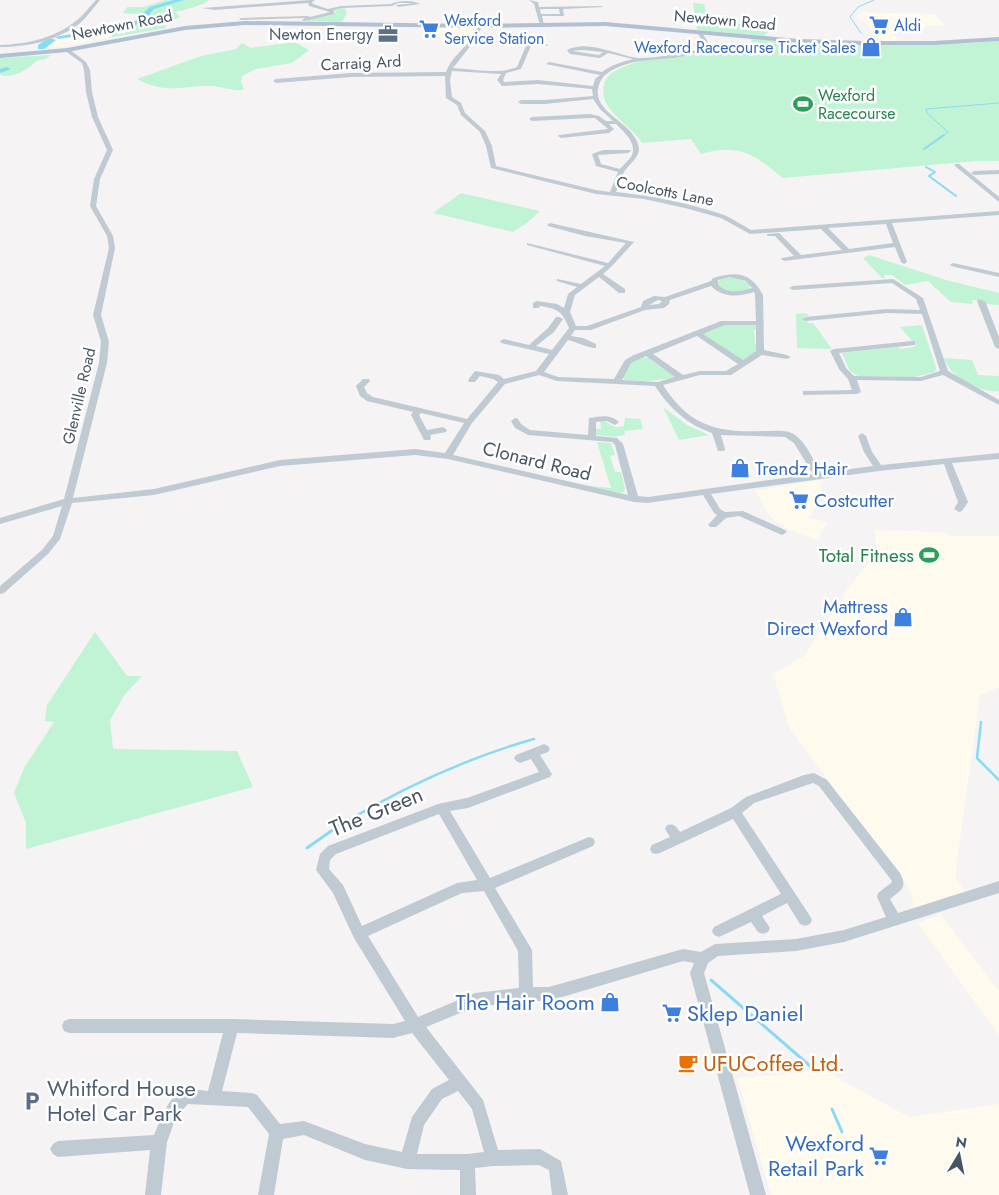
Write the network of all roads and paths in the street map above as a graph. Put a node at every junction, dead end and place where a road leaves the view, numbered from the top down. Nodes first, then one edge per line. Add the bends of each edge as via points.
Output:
1 (98, 0) edge
2 (531, 0) edge
3 (311, 1) edge
4 (295, 2) edge
5 (398, 6) dead end
6 (204, 8) dead end
7 (537, 8) junction
8 (561, 8) junction
9 (599, 8) dead end
10 (328, 10) junction
11 (531, 15) dead end
12 (540, 15) junction
13 (308, 17) junction
14 (241, 19) dead end
15 (302, 23) junction
16 (542, 25) junction
17 (480, 26) junction
18 (699, 32) junction
19 (999, 39) edge
20 (515, 45) dead end
21 (529, 45) junction
22 (546, 45) dead end
23 (0, 46) edge
24 (67, 50) junction
25 (684, 50) dead end
26 (607, 52) junction
27 (662, 55) junction
28 (0, 56) edge
29 (638, 59) junction
30 (549, 64) dead end
31 (449, 71) junction
32 (504, 72) junction
33 (603, 74) junction
34 (276, 81) dead end
35 (595, 88) junction
36 (596, 97) junction
37 (521, 102) dead end
38 (532, 119) dead end
39 (616, 122) junction
40 (605, 123) junction
41 (561, 136) dead end
42 (628, 150) dead end
43 (957, 165) dead end
44 (621, 171) junction
45 (998, 172) edge
46 (974, 173) dead end
47 (613, 193) junction
48 (999, 200) edge
49 (999, 213) edge
50 (889, 224) dead end
51 (550, 226) dead end
52 (822, 226) junction
53 (765, 235) dead end
54 (529, 244) dead end
55 (897, 245) junction
56 (847, 251) junction
57 (799, 257) junction
58 (784, 259) dead end
59 (904, 262) dead end
60 (610, 265) junction
61 (953, 265) dead end
62 (599, 274) junction
63 (999, 275) edge
64 (559, 280) dead end
65 (714, 282) junction
66 (582, 286) junction
67 (793, 288) dead end
68 (756, 290) junction
69 (622, 291) dead end
70 (981, 301) dead end
71 (536, 306) dead end
72 (566, 312) junction
73 (924, 312) junction
74 (559, 319) dead end
75 (806, 319) dead end
76 (760, 323) junction
77 (573, 328) junction
78 (697, 333) junction
79 (566, 337) junction
80 (504, 341) dead end
81 (912, 343) dead end
82 (593, 346) dead end
83 (531, 347) junction
84 (999, 347) edge
85 (760, 352) junction
86 (554, 353) junction
87 (648, 354) junction
88 (788, 357) dead end
89 (742, 363) junction
90 (944, 372) junction
91 (539, 373) junction
92 (680, 377) junction
93 (852, 378) junction
94 (472, 380) dead end
95 (366, 381) dead end
96 (502, 382) junction
97 (617, 382) junction
98 (658, 384) junction
99 (806, 393) dead end
100 (999, 394) edge
101 (984, 395) junction
102 (999, 403) edge
103 (418, 411) junction
104 (515, 421) dead end
105 (469, 422) junction
106 (615, 422) dead end
107 (443, 430) dead end
108 (716, 432) junction
109 (862, 436) dead end
110 (592, 437) junction
111 (721, 449) dead end
112 (448, 456) junction
113 (999, 456) edge
114 (947, 462) junction
115 (879, 468) junction
116 (819, 477) junction
117 (706, 493) junction
118 (634, 499) junction
119 (68, 501) junction
120 (959, 509) dead end
121 (722, 514) junction
122 (0, 521) edge
123 (713, 525) dead end
124 (782, 532) dead end
125 (0, 591) edge
126 (520, 758) dead end
127 (442, 808) junction
128 (735, 812) junction
129 (589, 842) dead end
130 (656, 849) dead end
131 (488, 885) junction
132 (999, 887) edge
133 (789, 896) junction
134 (754, 914) junction
135 (805, 920) dead end
136 (895, 920) junction
137 (764, 928) dead end
138 (719, 931) dead end
139 (359, 934) junction
140 (703, 958) junction
141 (526, 994) junction
142 (415, 1025) junction
143 (68, 1026) dead end
144 (232, 1026) junction
145 (460, 1082) junction
146 (213, 1098) junction
147 (276, 1132) junction
148 (158, 1142) junction
149 (58, 1149) dead end
150 (493, 1158) junction
151 (406, 1161) junction
152 (467, 1162) junction
153 (153, 1195) edge
154 (266, 1195) edge
155 (468, 1195) edge
156 (560, 1195) edge
157 (758, 1195) edge

1 - 23 street via 77,22 54,37
2 - 7 street
3 - 4 street
3 - 10 street via 314,6
4 - 6 street
5 - 10 street via 418,4 414,1
7 - 8 street
7 - 12 street
8 - 9 street
8 - 12 street via 562,15
10 - 13 street via 332,14
11 - 12 street
12 - 16 street
13 - 14 street
13 - 15 street
15 - 17 main road, Newtown Road
15 - 24 main road, Newtown Road via 201,26
16 - 17 main road, Newtown Road
16 - 18 main road, Newtown Road via 614,24
17 - 31 street
18 - 19 main road, Newtown Road via 859,43
18 - 27 street via 707,44 703,50
20 - 21 street
21 - 22 street
21 - 32 street via 519,68
24 - 28 main road, Newtown Road
24 - 119 street, Glenville Road via 84,62 95,117 110,150 97,178 93,206 110,236 112,248 97,315 105,342 103,363
25 - 27 street via 663,47
26 - 26 street via 576,48 569,50 603,58
26 - 29 street
27 - 29 street
29 - 33 street
30 - 33 street
31 - 32 street, Carraig Ard
31 - 34 street, Carraig Ard
31 - 47 street, Coolcotts Lane via 449,98 459,104 468,119 482,131 493,167 596,192
32 - 35 street via 500,80 502,84 538,82
33 - 35 street
35 - 36 street
36 - 37 street
36 - 39 street via 603,110
38 - 40 street via 590,116
39 - 40 street
39 - 44 street via 628,132 636,151
40 - 41 street via 610,132
42 - 44 street via 595,154 598,165
43 - 48 street
44 - 47 street
45 - 46 street
47 - 52 street, Coolcotts Lane via 723,216 750,232
49 - 52 street, Coolcotts Lane
50 - 55 street
51 - 60 street via 631,242
52 - 56 street
53 - 57 street via 777,234
54 - 60 street
55 - 56 street
55 - 59 street
56 - 57 street
57 - 58 street
60 - 62 street
61 - 63 street
62 - 66 street
62 - 69 street
64 - 66 street
65 - 68 street via 721,291 733,294
65 - 68 street via 724,276 737,276 748,280
65 - 77 street via 666,299 661,306 644,308 588,328
66 - 72 street via 572,294
67 - 73 street via 893,281 919,298
68 - 76 street
70 - 84 street
71 - 72 street via 537,303 554,306
72 - 77 street
73 - 75 street via 887,311
73 - 90 street
74 - 83 street
76 - 78 street via 724,323
76 - 85 street
77 - 79 street
78 - 87 street
78 - 89 street
79 - 82 street
79 - 86 street
80 - 83 street
81 - 93 street via 834,351
83 - 86 street
85 - 88 street
85 - 89 street
86 - 91 street
87 - 92 street
87 - 97 street via 628,362
89 - 92 street via 728,373
90 - 93 street via 920,379
90 - 101 street
91 - 96 street
91 - 97 street via 557,379
92 - 98 street
93 - 99 street via 858,392
94 - 96 street via 478,373 496,377
95 - 103 street via 360,386 370,399
96 - 105 street
97 - 98 street
98 - 108 street via 677,409
100 - 101 street
101 - 102 street
103 - 105 street
103 - 107 street via 415,416 426,436
104 - 110 street via 528,432
105 - 112 street
106 - 110 street via 612,419 592,420
108 - 111 street
108 - 116 street via 784,434 794,438
109 - 115 street
110 - 118 street via 614,440 618,444
112 - 118 street, Clonard Road
112 - 119 street, Clonard Road via 414,452 280,463 154,492
113 - 114 street, Clonard Road
114 - 115 street, Clonard Road
114 - 120 street via 963,502
115 - 116 street, Clonard Road
116 - 117 street, Clonard Road
117 - 118 street, Clonard Road
117 - 121 street
119 - 122 street, Clonard Road
119 - 125 street, Glenville Road via 57,537 45,552
121 - 123 street
121 - 124 street via 740,511
126 - 127 street, The Green via 538,751 546,774 468,803
127 - 131 street, The Green
127 - 139 street, The Green via 332,850 324,858 322,870 338,889
128 - 130 street via 674,834
128 - 133 street
128 - 136 street via 750,800 772,791 809,779 819,780 896,877 897,886 884,897
129 - 131 street
131 - 139 street via 461,887
131 - 141 street, The Green via 525,950
132 - 136 street
133 - 134 street
133 - 135 street
134 - 137 street
134 - 138 street
136 - 140 street via 844,936 796,945 715,950
139 - 142 street, The Green
140 - 141 street via 683,955 549,994
140 - 157 street via 697,974
141 - 142 street via 475,1000
142 - 144 street via 393,1031
142 - 145 street, The Green
143 - 144 street
144 - 146 street
145 - 150 street, The Green via 478,1105
145 - 151 street via 437,1094 417,1122
146 - 147 street via 252,1100
146 - 148 street via 185,1097 171,1112
147 - 151 street via 304,1128 365,1152
147 - 154 street
148 - 149 street
148 - 153 street
150 - 152 street
150 - 156 street via 540,1157 556,1166
151 - 152 street
152 - 155 street

